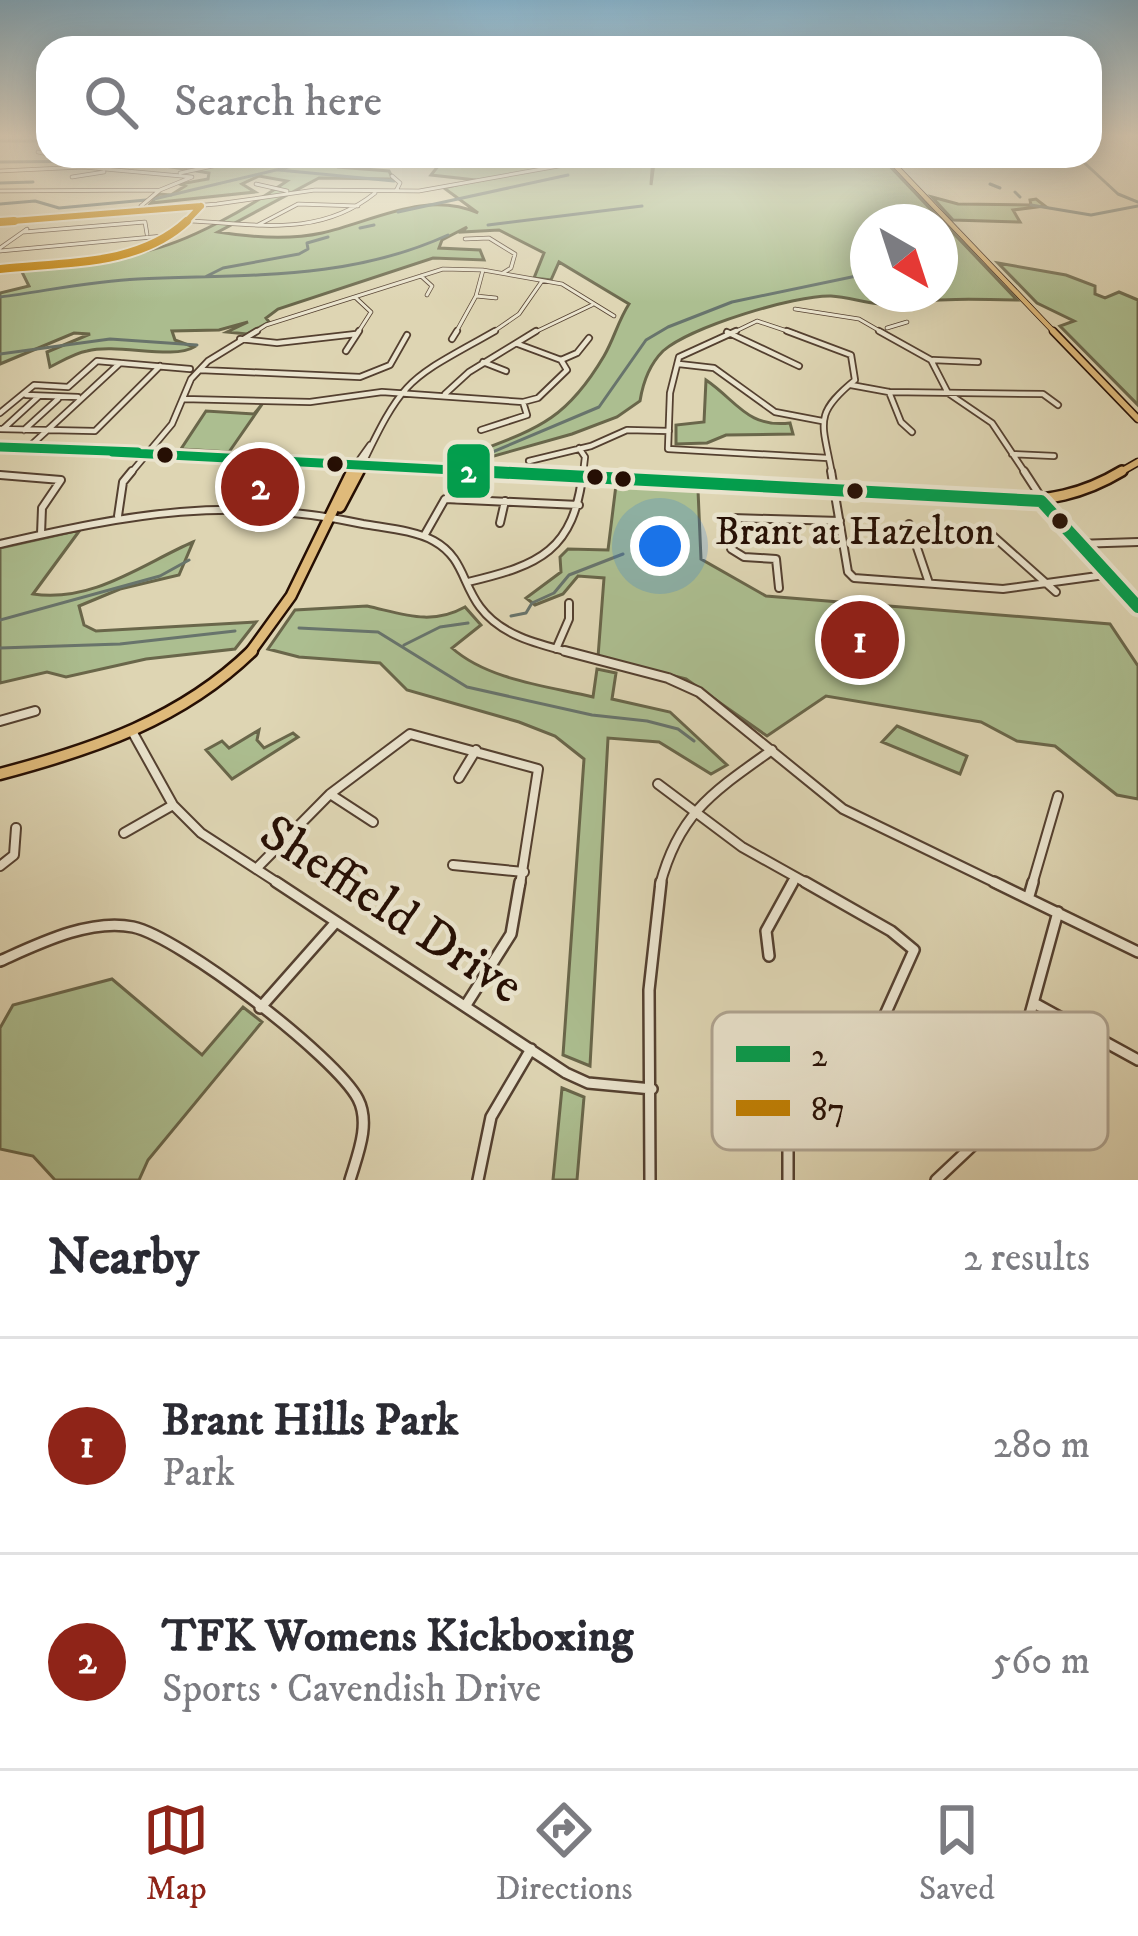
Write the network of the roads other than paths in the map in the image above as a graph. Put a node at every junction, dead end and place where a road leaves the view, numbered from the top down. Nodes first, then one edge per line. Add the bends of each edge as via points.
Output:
1 (74, 192) edge
2 (117, 192) edge
3 (158, 192) edge
4 (289, 192) edge
5 (376, 192) edge
6 (420, 192) edge
7 (921, 192) edge
8 (114, 194) dead end
9 (423, 198) dead end
10 (74, 200) dead end
11 (201, 206) junction
12 (362, 206) junction
13 (138, 209) junction
14 (8, 214) dead end
15 (314, 215) dead end
16 (34, 219) junction
17 (330, 220) junction
18 (0, 221) edge
19 (190, 221) junction
20 (256, 226) junction
21 (24, 232) junction
22 (147, 234) junction
23 (178, 235) junction
24 (465, 239) dead end
25 (0, 250) edge
26 (0, 269) edge
27 (483, 270) junction
28 (501, 274) junction
29 (418, 275) junction
30 (542, 281) junction
31 (427, 296) dead end
32 (476, 296) junction
33 (356, 298) junction
34 (496, 298) dead end
35 (594, 304) junction
36 (795, 309) dead end
37 (465, 316) junction
38 (614, 316) dead end
39 (477, 317) dead end
40 (907, 322) dead end
41 (884, 329) junction
42 (726, 332) junction
43 (356, 334) junction
44 (407, 335) dead end
45 (240, 338) junction
46 (590, 338) dead end
47 (452, 339) dead end
48 (518, 344) junction
49 (346, 351) dead end
50 (561, 360) junction
51 (931, 360) junction
52 (482, 362) junction
53 (978, 362) dead end
54 (120, 363) junction
55 (679, 364) junction
56 (160, 366) junction
57 (800, 366) dead end
58 (190, 369) dead end
59 (200, 370) junction
60 (506, 371) dead end
61 (851, 385) junction
62 (946, 390) junction
63 (398, 392) junction
64 (890, 392) junction
65 (22, 394) junction
66 (445, 394) junction
67 (40, 396) junction
68 (61, 396) junction
69 (81, 397) junction
70 (182, 399) junction
71 (524, 402) junction
72 (1058, 405) dead end
73 (164, 412) dead end
74 (178, 412) junction
75 (0, 413) edge
76 (1138, 418) edge
77 (824, 421) junction
78 (1, 429) edge
79 (24, 430) junction
80 (482, 430) dead end
81 (669, 430) junction
82 (45, 431) junction
83 (912, 432) dead end
84 (0, 447) edge
85 (27, 448) junction
86 (579, 448) junction
87 (147, 454) junction
88 (1012, 454) junction
89 (1054, 456) dead end
90 (829, 458) junction
91 (529, 460) dead end
92 (1138, 462) edge
93 (322, 466) junction
94 (358, 466) junction
95 (1, 476) edge
96 (583, 477) junction
97 (345, 482) junction
98 (835, 491) junction
99 (505, 501) junction
100 (1041, 501) junction
101 (579, 505) junction
102 (118, 517) junction
103 (331, 517) junction
104 (840, 521) junction
105 (500, 523) dead end
106 (909, 524) dead end
107 (983, 527) dead end
108 (41, 534) junction
109 (424, 536) junction
110 (1138, 542) edge
111 (0, 544) edge
112 (1076, 544) junction
113 (1112, 574) junction
114 (468, 582) junction
115 (929, 583) junction
116 (1046, 584) junction
117 (779, 588) dead end
118 (1056, 592) dead end
119 (1136, 601) edge
120 (569, 603) dead end
121 (556, 649) junction
122 (35, 711) dead end
123 (0, 721) edge
124 (133, 733) junction
125 (476, 750) junction
126 (772, 750) junction
127 (0, 774) edge
128 (459, 778) dead end
129 (658, 784) dead end
130 (330, 794) junction
131 (1058, 796) dead end
132 (172, 805) junction
133 (694, 812) junction
134 (373, 821) dead end
135 (16, 828) dead end
136 (124, 832) dead end
137 (0, 866) edge
138 (453, 866) dead end
139 (256, 869) junction
140 (524, 872) junction
141 (794, 880) junction
142 (1028, 897) junction
143 (1058, 912) junction
144 (336, 922) junction
145 (1138, 952) edge
146 (769, 956) dead end
147 (0, 961) edge
148 (1034, 1004) junction
149 (466, 1005) junction
150 (260, 1009) junction
151 (886, 1012) edge
152 (1031, 1012) edge
153 (1049, 1012) edge
154 (1108, 1044) edge
155 (531, 1048) junction
156 (1138, 1060) edge
157 (652, 1089) junction
158 (972, 1150) edge
159 (350, 1180) edge
160 (478, 1180) edge
161 (650, 1180) edge
162 (936, 1180) edge

1 - 10 street
2 - 8 street
3 - 13 street
4 - 11 street
5 - 12 street
6 - 9 street
7 - 76 main road
11 - 13 street
11 - 19 street
12 - 17 street
12 - 20 street via 304,202
13 - 16 street
14 - 18 street
15 - 17 street
16 - 18 street
16 - 21 street
17 - 20 street
19 - 20 street
19 - 23 street
21 - 22 street via 148,222
21 - 25 street
22 - 23 street
22 - 25 street
23 - 26 street via 143,250
24 - 28 street via 489,238 515,254
27 - 28 street
27 - 29 street
27 - 32 street
28 - 30 street
29 - 31 street via 432,286
29 - 33 street
30 - 35 street
30 - 63 street via 517,319 433,363
32 - 34 street
32 - 37 street
33 - 43 street via 370,312
33 - 45 street
35 - 38 street
35 - 48 street via 565,312
36 - 41 street
37 - 39 street
37 - 47 street
40 - 41 street
41 - 51 street
42 - 55 street
42 - 57 street
42 - 61 street via 757,321 838,346 851,355
43 - 45 street via 277,343
43 - 49 street
44 - 59 street via 390,365 372,375
45 - 59 street
46 - 50 street
48 - 50 street
48 - 52 street
50 - 71 street via 564,374
51 - 53 street
51 - 62 street
52 - 60 street
52 - 66 street
54 - 56 street
54 - 65 street via 97,361 68,387 34,385
54 - 69 street
55 - 77 street via 722,372 781,414
55 - 81 street
56 - 58 street
56 - 82 street via 94,431
59 - 70 street
61 - 64 street
61 - 77 street via 827,403
62 - 64 street
62 - 72 street via 1042,394
62 - 88 street via 992,423
63 - 66 street
63 - 70 street via 310,402
63 - 94 street
64 - 83 street
65 - 67 street
65 - 75 street
66 - 71 street
67 - 68 street
67 - 78 street
68 - 69 street
68 - 79 street
69 - 82 street
70 - 74 street
71 - 80 street via 526,415
73 - 74 street
74 - 87 street
77 - 90 street
78 - 79 street
79 - 82 street
81 - 86 street via 627,430
81 - 90 street via 673,451
82 - 85 street
84 - 85 main road
85 - 87 main road
86 - 91 street
86 - 96 street
87 - 93 main road
87 - 94 main road
87 - 102 street via 120,489
88 - 89 street
88 - 100 street
90 - 98 street
92 - 100 main road via 1090,491
93 - 94 main road
93 - 97 main road via 340,470
94 - 96 main road
94 - 97 main road
94 - 103 main road
95 - 108 street via 61,480 43,508
96 - 98 main road
96 - 101 street
97 - 103 main road
98 - 100 main road
98 - 104 street
99 - 101 street
99 - 105 street
99 - 109 street via 445,499
100 - 112 street
101 - 114 street via 574,527 552,550 526,567
102 - 103 street via 212,506
102 - 108 street
103 - 109 street
103 - 124 main road via 285,608 251,652 189,702
104 - 115 street via 849,575
104 - 117 street via 732,518 731,549 776,559
106 - 115 street
107 - 116 street
108 - 111 street
109 - 114 street via 454,555
110 - 112 street
112 - 113 street
113 - 116 street
113 - 119 street
114 - 121 street via 502,628
115 - 116 street
116 - 118 street
120 - 121 street
121 - 126 street via 687,686
122 - 123 street
124 - 127 main road
124 - 132 street, Sheffield Drive
125 - 128 street
125 - 130 street via 410,734
125 - 140 street via 538,769
126 - 133 street
126 - 142 street via 843,809
129 - 133 street
130 - 134 street
130 - 139 street
131 - 142 street
132 - 136 street
132 - 139 street, Sheffield Drive
133 - 141 street
133 - 157 street via 668,849 655,898
135 - 137 street via 14,855
138 - 140 street
139 - 144 street, Sheffield Drive
140 - 149 street via 511,934
141 - 146 street via 766,931
141 - 151 street via 914,950
142 - 143 street
143 - 145 street
143 - 148 street
144 - 149 street, Sheffield Drive
144 - 150 street
147 - 150 street via 94,930 136,928 171,943
148 - 152 street
148 - 153 street
149 - 155 street, Sheffield Drive
150 - 159 street via 357,1095 365,1119
154 - 156 street
155 - 157 street, Sheffield Drive via 588,1083
155 - 160 street via 491,1117
157 - 161 street
158 - 162 street

